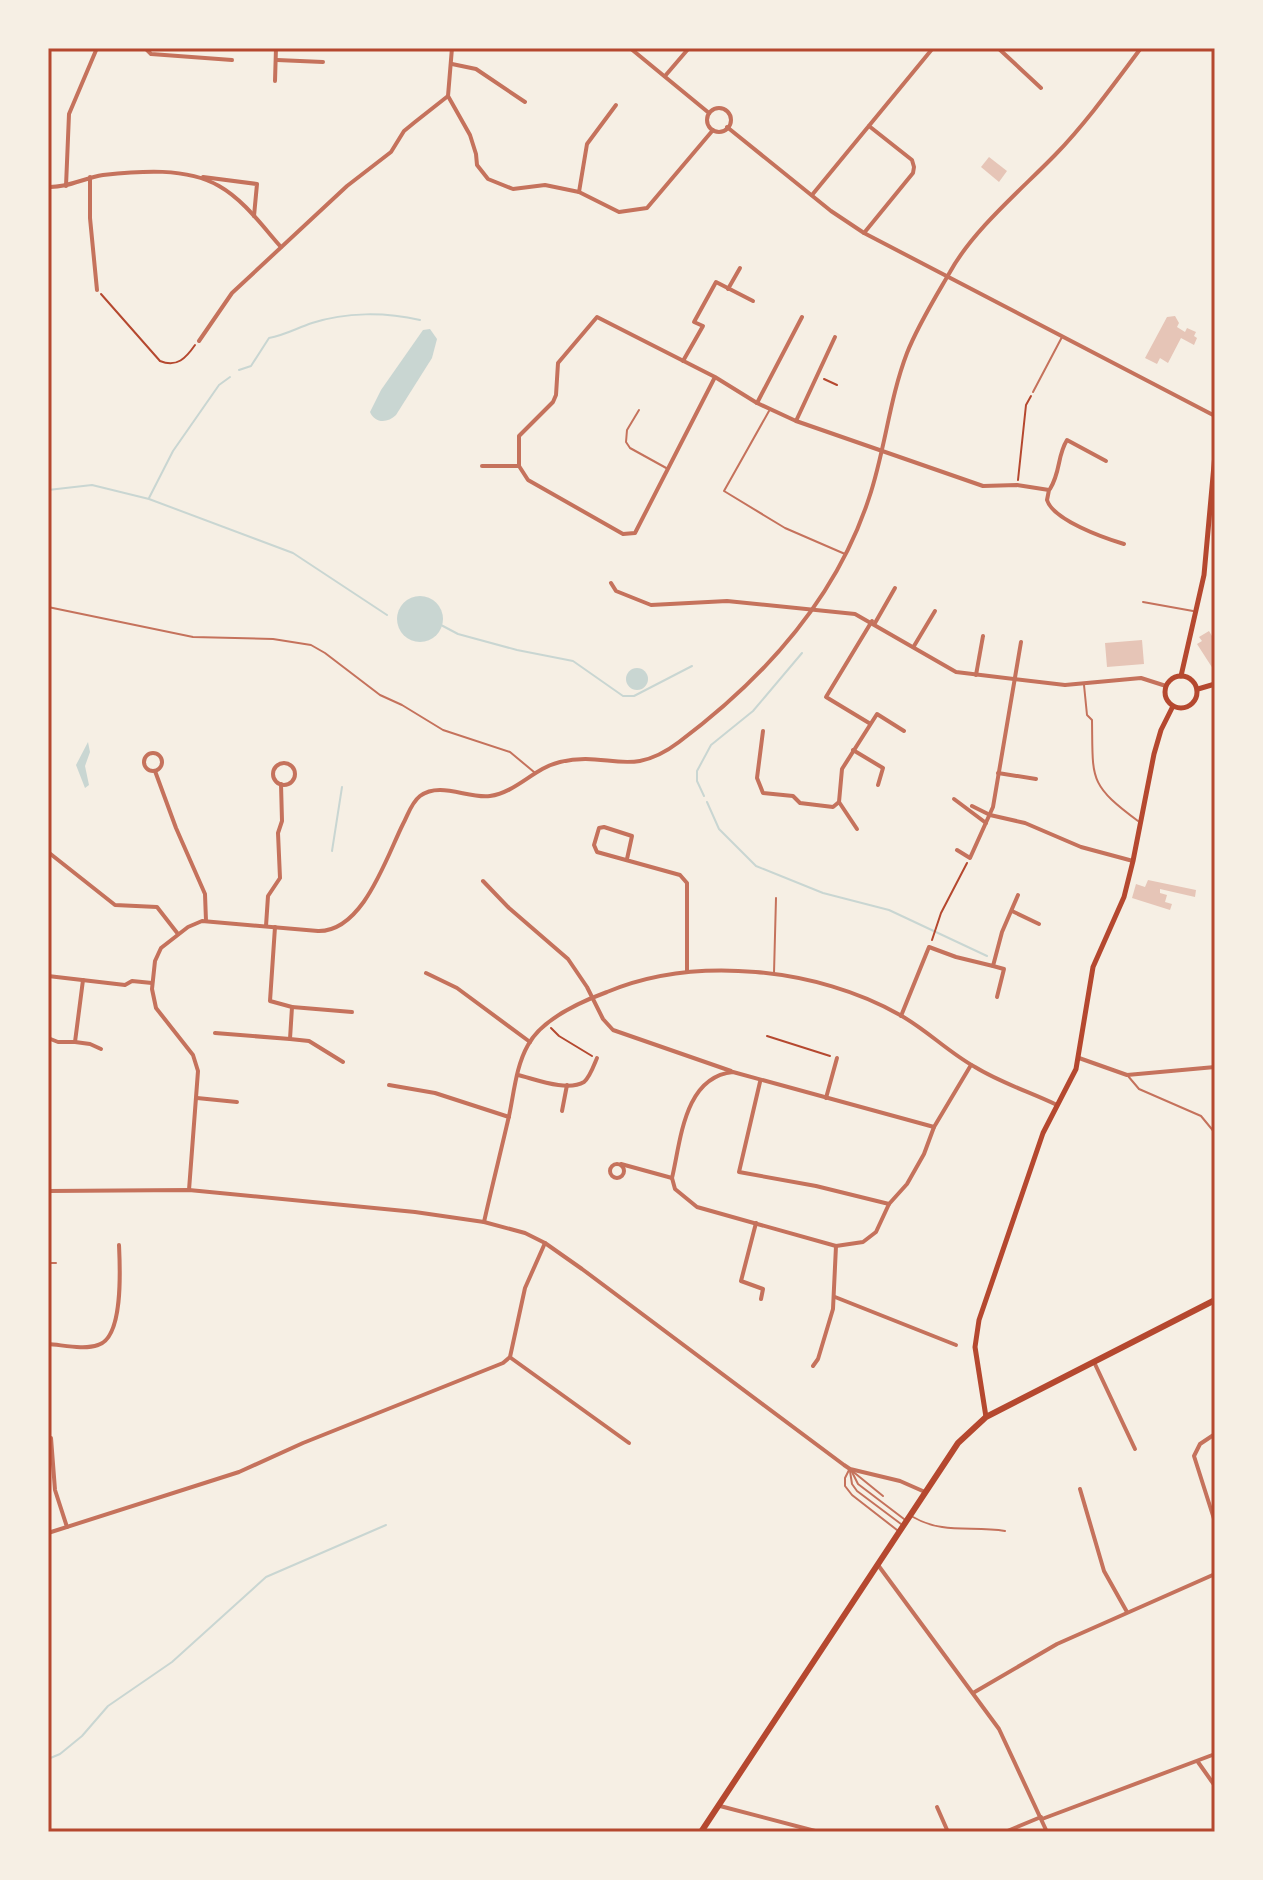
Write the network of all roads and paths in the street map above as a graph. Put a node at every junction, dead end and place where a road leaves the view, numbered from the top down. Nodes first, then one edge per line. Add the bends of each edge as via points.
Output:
1 (97, 48) edge
2 (145, 48) edge
3 (188, 48) edge
4 (276, 48) edge
5 (452, 48) edge
6 (630, 48) edge
7 (689, 48) edge
8 (933, 48) edge
9 (998, 48) edge
10 (1141, 48) edge
11 (188, 55) junction
12 (232, 60) dead end
13 (277, 60) junction
14 (323, 62) dead end
15 (452, 64) junction
16 (665, 76) junction
17 (275, 81) dead end
18 (1041, 88) dead end
19 (448, 96) junction
20 (525, 102) dead end
21 (616, 105) dead end
22 (709, 113) junction
23 (868, 125) junction
24 (727, 127) junction
25 (713, 130) junction
26 (196, 176) junction
27 (90, 177) junction
28 (66, 186) junction
29 (48, 187) edge
30 (579, 192) junction
31 (812, 195) junction
32 (254, 217) junction
33 (864, 233) junction
34 (281, 247) junction
35 (740, 268) dead end
36 (947, 276) junction
37 (728, 289) junction
38 (97, 290) joint
39 (753, 301) dead end
40 (802, 317) dead end
41 (835, 337) dead end
42 (1062, 337) junction
43 (199, 341) joint
44 (683, 361) junction
45 (715, 377) junction
46 (819, 377) junction
47 (837, 385) dead end
48 (1033, 392) joint
49 (757, 403) junction
50 (639, 410) dead end
51 (770, 410) junction
52 (1215, 416) edge
53 (796, 421) junction
54 (880, 452) junction
55 (1215, 454) edge
56 (1106, 461) dead end
57 (482, 466) dead end
58 (519, 466) junction
59 (669, 470) junction
60 (1017, 485) junction
61 (1049, 490) junction
62 (1124, 544) dead end
63 (845, 554) junction
64 (611, 583) dead end
65 (895, 588) dead end
66 (1143, 602) dead end
67 (48, 607) edge
68 (814, 610) junction
69 (935, 611) dead end
70 (1196, 612) junction
71 (873, 622) junction
72 (983, 636) dead end
73 (1021, 642) dead end
74 (914, 646) junction
75 (976, 675) junction
76 (1181, 676) junction
77 (1013, 680) junction
78 (1084, 683) junction
79 (1215, 684) edge
80 (1166, 686) junction
81 (1198, 689) junction
82 (1173, 706) junction
83 (869, 723) junction
84 (763, 731) dead end
85 (904, 731) dead end
86 (853, 750) junction
87 (155, 771) junction
88 (998, 773) junction
89 (536, 774) junction
90 (1036, 779) dead end
91 (281, 784) junction
92 (878, 785) dead end
93 (954, 799) dead end
94 (839, 802) junction
95 (972, 806) dead end
96 (990, 815) junction
97 (986, 823) junction
98 (1141, 823) junction
99 (857, 829) dead end
100 (957, 850) dead end
101 (48, 852) edge
102 (970, 858) junction
103 (627, 859) junction
104 (1133, 861) junction
105 (483, 881) dead end
106 (1018, 895) dead end
107 (776, 898) dead end
108 (1012, 911) junction
109 (206, 921) junction
110 (1039, 924) dead end
111 (266, 926) junction
112 (275, 927) junction
113 (178, 934) junction
114 (934, 936) dead end
115 (993, 966) junction
116 (687, 971) junction
117 (426, 973) dead end
118 (774, 974) junction
119 (48, 976) edge
120 (83, 980) junction
121 (152, 983) junction
122 (997, 997) dead end
123 (592, 998) junction
124 (292, 1007) junction
125 (352, 1012) dead end
126 (901, 1016) junction
127 (547, 1025) junction
128 (215, 1033) dead end
129 (767, 1036) dead end
130 (48, 1038) edge
131 (290, 1039) junction
132 (75, 1042) junction
133 (530, 1042) junction
134 (101, 1049) dead end
135 (597, 1058) joint
136 (837, 1058) joint
137 (1079, 1058) junction
138 (343, 1062) dead end
139 (971, 1065) junction
140 (1215, 1067) edge
141 (733, 1072) junction
142 (518, 1075) junction
143 (1127, 1075) junction
144 (760, 1081) junction
145 (389, 1085) dead end
146 (567, 1085) junction
147 (197, 1098) junction
148 (826, 1099) junction
149 (237, 1102) dead end
150 (1057, 1105) junction
151 (562, 1111) dead end
152 (509, 1117) junction
153 (934, 1127) junction
154 (1215, 1133) edge
155 (621, 1164) dead end
156 (672, 1178) junction
157 (189, 1190) junction
158 (48, 1191) edge
159 (889, 1204) junction
160 (484, 1222) junction
161 (756, 1223) junction
162 (545, 1243) junction
163 (119, 1245) dead end
164 (836, 1246) junction
165 (48, 1263) edge
166 (56, 1263) dead end
167 (835, 1297) junction
168 (761, 1299) dead end
169 (1215, 1300) edge
170 (48, 1344) edge
171 (956, 1345) dead end
172 (510, 1357) junction
173 (1094, 1362) junction
174 (813, 1366) dead end
175 (986, 1417) junction
176 (1215, 1434) edge
177 (51, 1438) dead end
178 (629, 1443) dead end
179 (1135, 1449) dead end
180 (850, 1469) junction
181 (1080, 1489) dead end
182 (925, 1492) junction
183 (883, 1496) dead end
184 (1215, 1522) edge
185 (904, 1523) junction
186 (67, 1527) junction
187 (1005, 1531) dead end
188 (48, 1533) edge
189 (878, 1565) junction
190 (1215, 1574) edge
191 (1127, 1612) junction
192 (973, 1693) junction
193 (1215, 1754) edge
194 (1198, 1762) junction
195 (1215, 1786) edge
196 (720, 1806) junction
197 (937, 1807) dead end
198 (1041, 1818) junction
199 (701, 1832) edge
200 (819, 1832) edge
201 (948, 1832) edge
202 (1005, 1832) edge
203 (1047, 1832) edge

1 - 28 street via 69,114
2 - 11 street via 151,54
3 - 11 street
4 - 13 street
5 - 15 street
6 - 16 street
7 - 16 street
8 - 23 street
9 - 18 street
10 - 36 street via 1065,144
11 - 12 street
13 - 14 street
13 - 17 street
15 - 19 street
15 - 20 street via 476,69
16 - 22 street
19 - 30 street via 488,179 513,189 545,185
19 - 34 street
21 - 30 street via 587,144
22 - 24 street via 717,108 726,111
22 - 25 street
23 - 31 street
23 - 33 street via 914,167
24 - 25 street
24 - 31 street
25 - 30 street via 647,208 619,212
26 - 27 street
26 - 32 street via 220,186
26 - 32 street via 257,184
27 - 28 street
27 - 38 street
28 - 29 street
31 - 33 street
32 - 34 street
33 - 36 street
34 - 43 street via 232,293
35 - 37 street
36 - 42 street
36 - 54 street via 908,349
37 - 39 street
37 - 44 street via 716,282 694,322 703,326
38 - 43 path via 164,363 184,360
40 - 49 street
41 - 46 street
42 - 48 lane
42 - 52 street
44 - 45 street
44 - 58 street via 597,317 558,363 553,402 519,436
45 - 49 street
45 - 59 street
46 - 47 path
46 - 53 street
48 - 60 path via 1026,405
49 - 51 street
50 - 59 lane via 626,442
51 - 53 street
51 - 63 lane via 724,491 785,528
53 - 54 street
54 - 60 street via 983,486
54 - 63 street via 870,496
55 - 70 main road
56 - 61 street via 1067,440
57 - 58 street
58 - 59 street via 528,480 628,535 638,529
60 - 61 street
61 - 62 street via 1051,508 1085,530
63 - 68 street
64 - 68 street via 616,591 651,605 727,601
65 - 71 street
66 - 70 lane
67 - 89 lane via 193,637 298,641 443,730 510,752
68 - 71 street via 855,614
68 - 89 street via 725,707 664,752 626,764 571,760
69 - 74 street
70 - 76 main road
71 - 74 street
71 - 83 street via 826,697
72 - 75 street
73 - 77 street
74 - 75 street via 956,672
75 - 77 street
76 - 80 main road
76 - 81 main road
77 - 78 street
77 - 88 street
78 - 80 street via 1137,678
78 - 98 lane via 1095,780
79 - 81 main road
80 - 82 main road
81 - 82 main road via 1189,707
82 - 98 main road via 1157,743
83 - 85 street via 877,714
83 - 86 street
84 - 94 street via 757,778 763,793 793,796 812,805 833,807
86 - 92 street via 883,768
86 - 94 street via 842,769
87 - 87 street via 144,764 149,754 161,759
87 - 109 street via 205,894
88 - 90 street
88 - 96 street
89 - 112 street via 497,795 442,790 420,796 370,894 346,922 324,931
91 - 91 street via 273,772 287,763 295,777
91 - 111 street via 280,878 268,896
93 - 97 street
94 - 99 street
95 - 96 street
96 - 97 street
96 - 104 street
97 - 102 street
98 - 104 main road
100 - 102 street
101 - 113 street via 115,905 157,907
102 - 114 path
103 - 103 street via 632,836 599,828 595,850
103 - 116 street via 680,875 687,883
104 - 137 main road via 1122,902 1093,967
105 - 123 street via 568,959
106 - 108 street
107 - 118 lane
108 - 110 street
108 - 115 street
109 - 111 street
109 - 113 street
111 - 112 street
112 - 124 street via 270,1001
113 - 121 street via 158,952
115 - 122 street via 1004,969
115 - 126 street via 929,947
116 - 118 street
116 - 123 street via 640,980
117 - 133 street via 457,988
118 - 126 street via 836,987
119 - 120 street
120 - 121 street
120 - 132 street
121 - 147 street via 156,1008 195,1059
123 - 127 street
123 - 141 street via 618,1033
124 - 125 street
124 - 131 street
126 - 139 street
127 - 133 street
127 - 135 path
128 - 131 street
129 - 136 path
130 - 132 street
131 - 138 street via 309,1041
132 - 134 street
133 - 142 street
135 - 146 street via 586,1080
136 - 148 street
137 - 143 street
137 - 150 main road
139 - 150 street
139 - 153 street
140 - 143 street
141 - 144 street
141 - 156 street via 713,1076 693,1098
142 - 146 street
142 - 152 street
143 - 154 lane via 1139,1089 1201,1116
144 - 148 street
144 - 159 street via 739,1172
145 - 152 street via 435,1093
146 - 151 street
147 - 149 street
147 - 157 street
148 - 153 street
150 - 175 main road via 979,1320 975,1347
152 - 160 street
153 - 159 street via 907,1184
155 - 156 street
156 - 161 street via 675,1189 697,1207
157 - 158 street
157 - 160 street
159 - 164 street via 871,1237
160 - 162 street
161 - 164 street
161 - 168 street via 741,1281 763,1289
162 - 172 street via 525,1288
162 - 180 street
163 - 170 street via 112,1335 95,1346
164 - 167 street
165 - 166 lane
167 - 171 street
167 - 174 street via 828,1333
169 - 173 main road
172 - 178 street
172 - 186 street via 495,1368 239,1472
173 - 175 main road
173 - 179 street
175 - 182 main road via 961,1439
176 - 184 street via 1194,1456
177 - 186 street via 55,1490
180 - 182 street
180 - 183 lane
180 - 185 lane via 858,1484
180 - 185 lane via 857,1491
180 - 185 lane via 845,1478 848,1491
181 - 191 street via 1104,1571
182 - 185 main road
185 - 187 lane
185 - 189 main road
186 - 188 street
189 - 192 street
189 - 196 main road
190 - 191 street
191 - 192 street via 1057,1644
192 - 198 street via 1007,1743
193 - 194 street
194 - 195 street
194 - 198 street
196 - 199 main road
196 - 200 street
197 - 201 street
198 - 202 street
198 - 203 street

